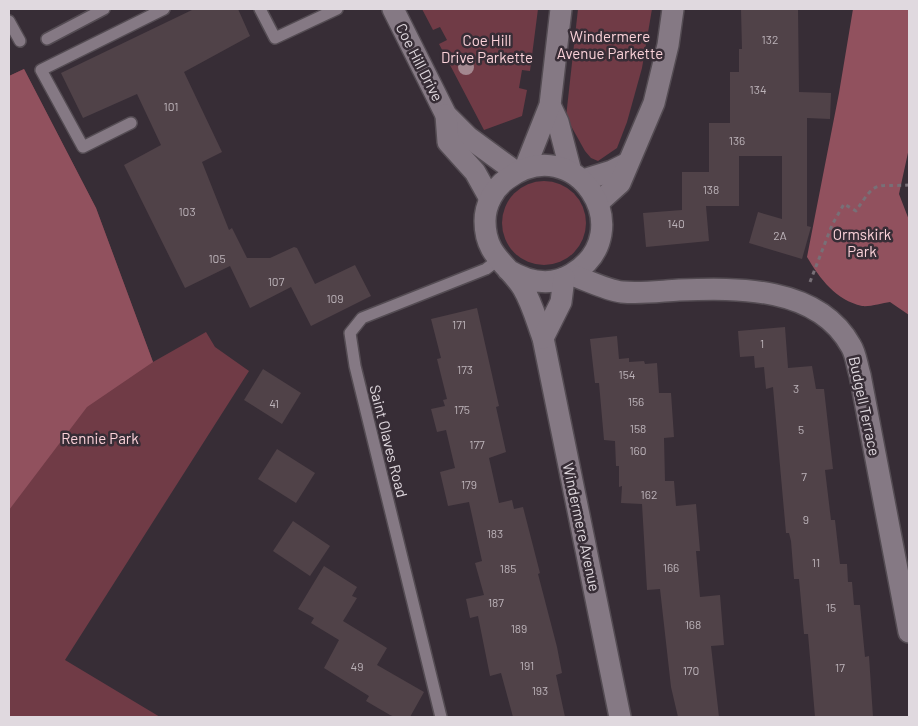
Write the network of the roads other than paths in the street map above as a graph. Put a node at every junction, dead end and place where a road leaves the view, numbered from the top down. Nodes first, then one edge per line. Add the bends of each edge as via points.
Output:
1 (104, 9) edge
2 (164, 9) edge
3 (260, 9) edge
4 (337, 9) edge
5 (393, 9) edge
6 (561, 9) edge
7 (673, 9) edge
8 (9, 21) edge
9 (47, 40) dead end
10 (20, 41) dead end
11 (550, 105) junction
12 (446, 115) junction
13 (131, 123) dead end
14 (628, 163) junction
15 (520, 170) junction
16 (577, 176) junction
17 (490, 200) junction
18 (599, 202) junction
19 (593, 254) junction
20 (503, 265) junction
21 (568, 277) junction
22 (612, 288) junction
23 (543, 338) junction
24 (909, 632) edge
25 (441, 717) edge
26 (620, 717) edge

1 - 9 lane
2 - 13 lane via 41,70 83,147
3 - 4 lane via 275,38
5 - 12 street, Coe Hill Drive
6 - 11 street, Windermere Avenue
7 - 14 street via 654,102
8 - 10 lane
11 - 15 street, Windermere Avenue
11 - 16 street, Windermere Avenue
12 - 15 street, Coe Hill Drive via 468,137
12 - 17 street, Coe Hill Drive via 448,142 476,172
14 - 16 street via 612,172
14 - 18 street via 620,183
15 - 16 street via 542,165
15 - 17 street, Windermere Avenue via 500,183
16 - 18 street, Windermere Avenue
17 - 20 street, Windermere Avenue via 485,215 485,231 489,247
18 - 19 street via 601,232
19 - 21 street via 584,266
19 - 22 street
20 - 21 street via 524,278 541,282
20 - 23 street, Windermere Avenue via 523,289
20 - 25 lane, Saint Olaves Road via 362,318 350,333 355,366
21 - 22 street, Budgell Terrace
21 - 23 street via 561,302
22 - 24 street, Budgell Terrace via 620,292 754,290 778,295 823,315 842,332 852,348 860,375
23 - 26 street, Windermere Avenue

